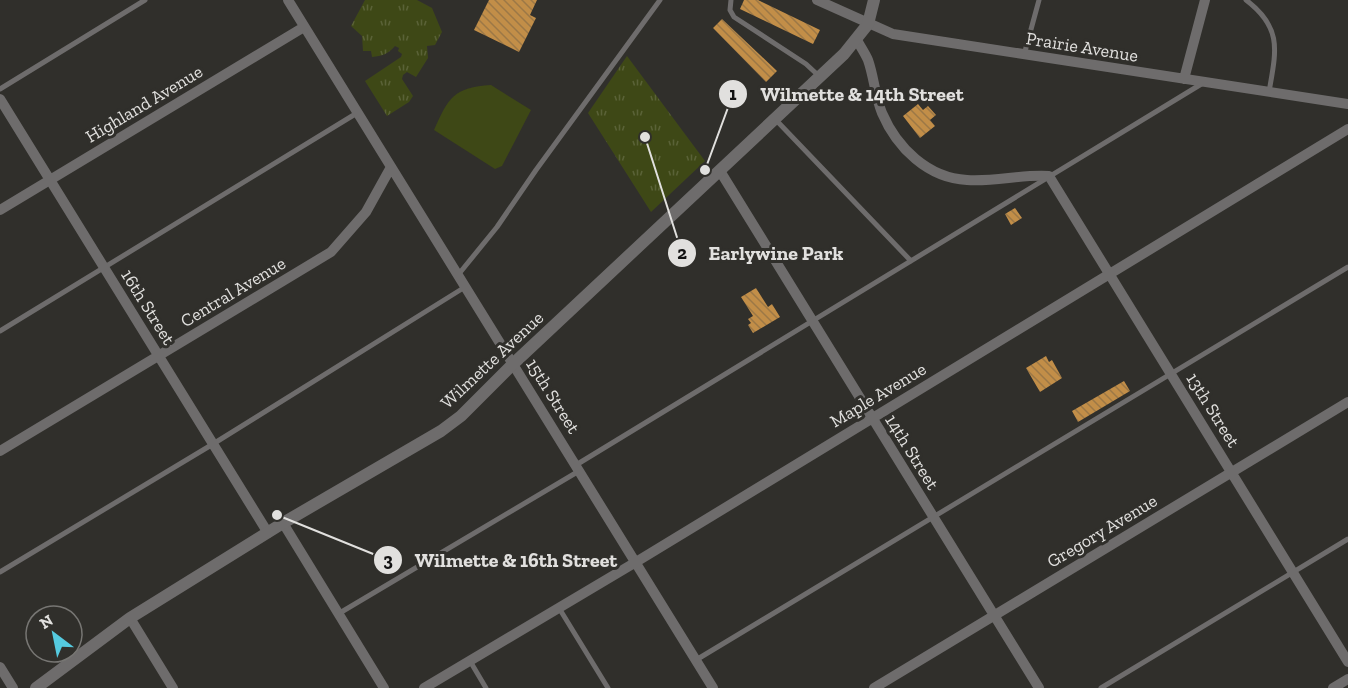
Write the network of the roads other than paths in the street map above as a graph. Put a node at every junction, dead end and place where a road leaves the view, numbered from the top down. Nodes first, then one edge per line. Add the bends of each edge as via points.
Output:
1 (145, 0) edge
2 (288, 0) edge
3 (660, 0) edge
4 (731, 0) edge
5 (817, 0) edge
6 (874, 0) edge
7 (1039, 0) edge
8 (1205, 0) edge
9 (1246, 0) edge
10 (868, 24) junction
11 (304, 27) junction
12 (857, 40) junction
13 (1024, 54) junction
14 (820, 77) junction
15 (1184, 79) junction
16 (1204, 82) junction
17 (0, 89) edge
18 (1269, 92) junction
19 (0, 99) edge
20 (1348, 104) edge
21 (357, 113) junction
22 (775, 119) junction
23 (1348, 129) edge
24 (391, 167) junction
25 (720, 171) junction
26 (1049, 176) junction
27 (50, 180) junction
28 (0, 210) edge
29 (911, 261) junction
30 (104, 267) junction
31 (1348, 267) edge
32 (1110, 274) junction
33 (458, 276) junction
34 (465, 286) junction
35 (812, 321) junction
36 (0, 331) edge
37 (159, 356) junction
38 (513, 364) junction
39 (1172, 375) junction
40 (1348, 402) edge
41 (872, 418) junction
42 (213, 444) junction
43 (0, 451) edge
44 (577, 468) junction
45 (1232, 472) junction
46 (933, 517) junction
47 (283, 523) junction
48 (268, 533) junction
49 (1348, 539) edge
50 (636, 562) junction
51 (0, 572) edge
52 (1294, 572) junction
53 (559, 608) junction
54 (338, 614) junction
55 (994, 615) junction
56 (130, 618) junction
57 (696, 660) junction
58 (470, 661) junction
59 (1348, 662) edge
60 (0, 667) edge
61 (1348, 679) edge
62 (13, 688) edge
63 (36, 688) edge
64 (173, 688) edge
65 (384, 688) edge
66 (424, 688) edge
67 (486, 688) edge
68 (608, 688) edge
69 (713, 688) edge
70 (874, 688) edge
71 (1039, 688) edge
72 (1101, 688) edge
73 (1333, 688) edge

1 - 17 lane
2 - 11 street, 15th Street
3 - 33 lane
4 - 14 lane via 734,17
5 - 10 street, Prairie Avenue
6 - 10 street, Wilmette Avenue
7 - 13 lane
8 - 15 street
9 - 18 lane via 1275,35
10 - 12 street, Wilmette Avenue
10 - 13 street, Prairie Avenue via 893,34
11 - 21 street, 15th Street
11 - 27 street, Highland Avenue
12 - 14 street, Wilmette Avenue
12 - 26 street via 891,130 922,165 965,180
13 - 15 street, Prairie Avenue
14 - 22 street, Wilmette Avenue
15 - 16 street, Prairie Avenue
16 - 18 street, Prairie Avenue
16 - 26 lane
18 - 20 street, Prairie Avenue
19 - 27 street, 16th Street
21 - 24 street, 15th Street
21 - 30 lane
22 - 25 street, Wilmette Avenue
22 - 29 lane
23 - 32 street, Maple Avenue
24 - 33 street, 15th Street
24 - 37 street, Central Avenue via 366,212 331,252
25 - 35 street, 14th Street
25 - 38 street, Wilmette Avenue
26 - 29 lane
26 - 32 street, 13th Street
27 - 28 street, Highland Avenue
27 - 30 street, 16th Street
29 - 35 lane
30 - 36 lane
30 - 37 street, 16th Street
31 - 39 lane
32 - 39 street, 13th Street
32 - 41 street, Maple Avenue
33 - 34 street, 15th Street
34 - 38 street, 15th Street
34 - 42 lane
35 - 41 street, 14th Street
35 - 44 lane
37 - 42 street, 16th Street
37 - 43 street, Central Avenue
38 - 44 street, 15th Street
38 - 47 street, Wilmette Avenue via 461,416 441,430
39 - 45 street, 13th Street
39 - 46 lane
40 - 45 street, Gregory Avenue
41 - 46 street, 14th Street
41 - 50 street, Maple Avenue
42 - 48 street, 16th Street
42 - 51 lane
44 - 50 street, 15th Street
44 - 54 lane
45 - 52 street, 13th Street
45 - 55 street, Gregory Avenue
46 - 55 street, 14th Street
46 - 57 lane
47 - 48 street, Wilmette Avenue
47 - 54 street
48 - 56 street, Wilmette Avenue
49 - 52 lane
50 - 53 street, Maple Avenue
50 - 57 street, 15th Street
52 - 59 street, 13th Street
52 - 72 lane
53 - 58 street, Maple Avenue
53 - 68 lane
54 - 65 street
55 - 70 street, Gregory Avenue
55 - 71 street, 14th Street
56 - 63 street, Wilmette Avenue
56 - 64 street
57 - 69 street, 15th Street
58 - 66 street, Maple Avenue
58 - 67 lane
60 - 62 street
61 - 73 street

